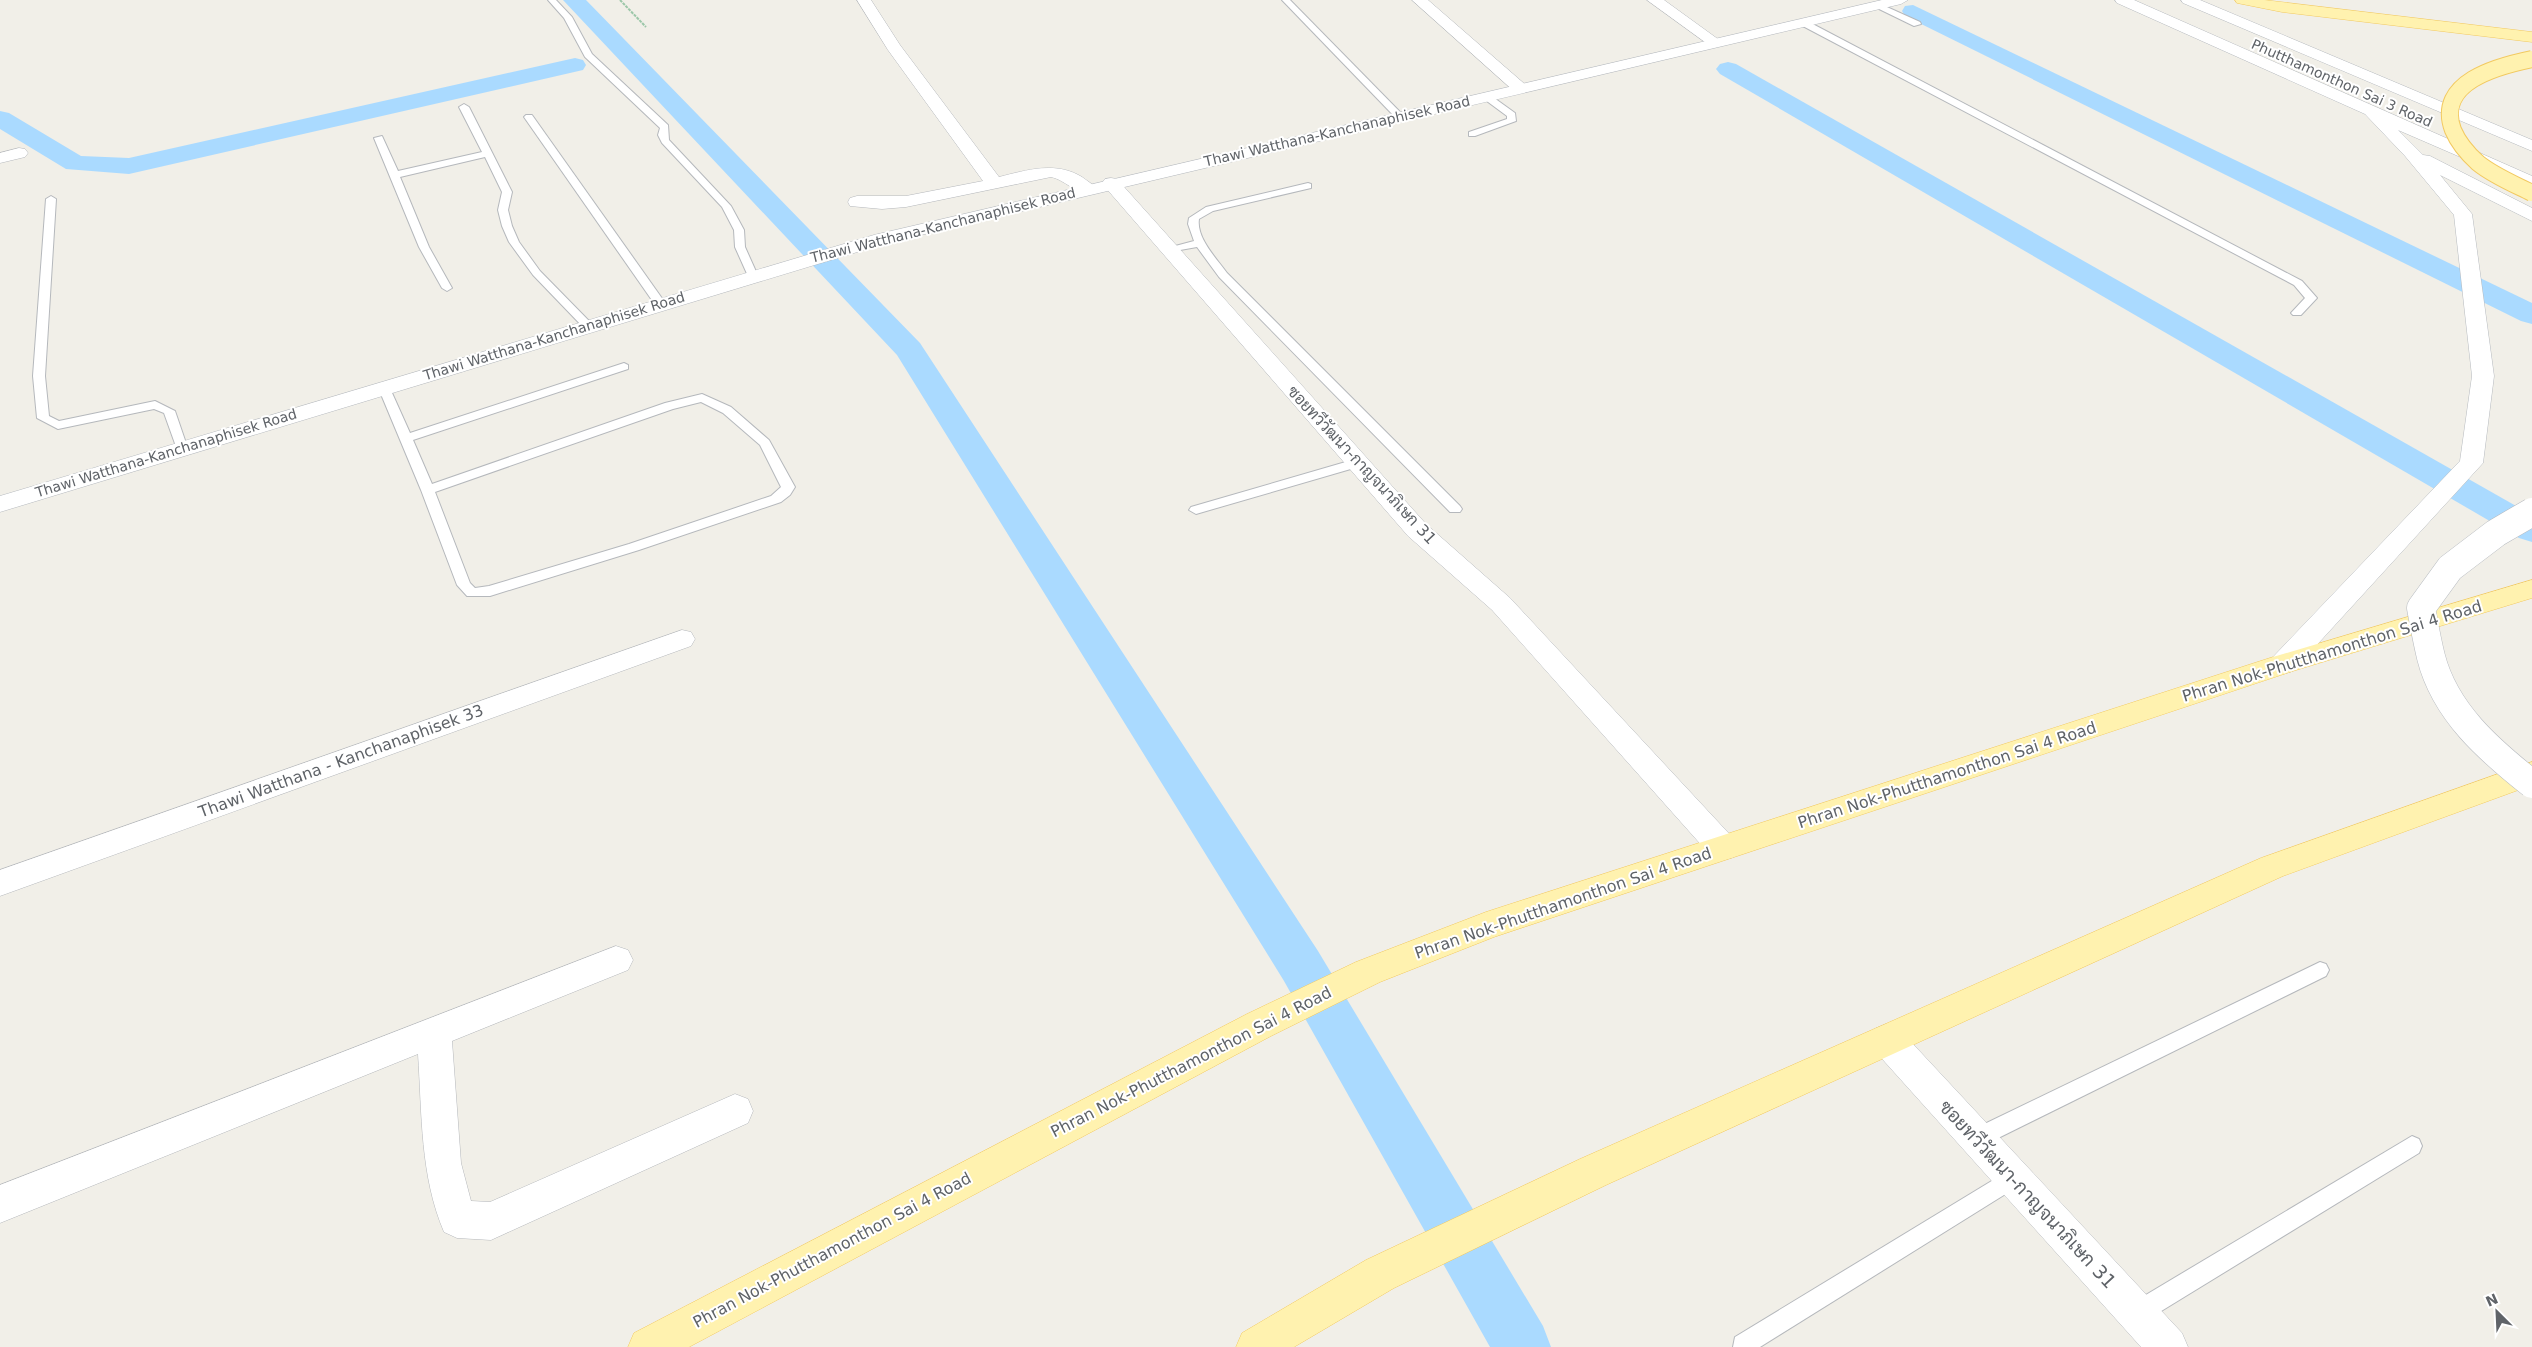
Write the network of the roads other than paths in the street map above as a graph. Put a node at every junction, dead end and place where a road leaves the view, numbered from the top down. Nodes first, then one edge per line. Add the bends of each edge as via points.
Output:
1 (552, 0) edge
2 (864, 0) edge
3 (1286, 0) edge
4 (1419, 0) edge
5 (1654, 0) edge
6 (1901, 0) edge
7 (2122, 0) edge
8 (2152, 0) edge
9 (2188, 0) edge
10 (2224, 0) edge
11 (2242, 0) edge
12 (1878, 5) junction
13 (1802, 22) junction
14 (1917, 24) dead end
15 (2532, 37) edge
16 (1714, 42) junction
17 (2532, 59) edge
18 (1521, 89) junction
19 (1486, 96) junction
20 (464, 107) dead end
21 (2372, 113) junction
22 (1399, 116) junction
23 (529, 117) dead end
24 (2511, 120) dead end
25 (1472, 134) dead end
26 (379, 138) dead end
27 (2532, 146) edge
28 (2411, 152) junction
29 (20, 153) dead end
30 (486, 154) junction
31 (0, 158) edge
32 (2532, 165) edge
33 (394, 175) junction
34 (994, 183) junction
35 (1111, 183) junction
36 (2532, 183) edge
37 (1308, 186) dead end
38 (1088, 189) junction
39 (2532, 193) edge
40 (51, 199) dead end
41 (857, 202) dead end
42 (2532, 215) edge
43 (1200, 243) junction
44 (1169, 249) junction
45 (753, 276) junction
46 (447, 288) dead end
47 (660, 304) junction
48 (2297, 313) dead end
49 (588, 326) junction
50 (624, 367) dead end
51 (384, 387) junction
52 (406, 438) junction
53 (182, 448) junction
54 (1356, 463) junction
55 (428, 490) junction
56 (0, 504) edge
57 (1455, 509) dead end
58 (1196, 510) dead end
59 (2532, 512) edge
60 (2532, 589) edge
61 (682, 639) dead end
62 (2283, 664) junction
63 (2532, 773) edge
64 (2532, 784) edge
65 (1723, 848) junction
66 (0, 883) edge
67 (616, 960) dead end
68 (2320, 970) dead end
69 (434, 1032) junction
70 (1887, 1040) junction
71 (735, 1111) dead end
72 (1977, 1138) junction
73 (2412, 1146) dead end
74 (2013, 1178) junction
75 (0, 1204) edge
76 (2137, 1313) junction
77 (1743, 1345) dead end
78 (648, 1347) edge
79 (1256, 1347) edge
80 (2168, 1347) edge

1 - 45 lane via 568,17 588,55 666,127 666,141 726,206 739,230 740,247
2 - 34 street via 893,47
3 - 22 lane
4 - 18 street
5 - 16 street
6 - 12 street, Thawi Watthana-Kanchanaphisek Road
7 - 21 street
8 - 32 street, Phutthamonthon Sai 3 Road
9 - 27 street, Phutthamonthon Sai 3 Road
10 - 24 street
11 - 15 main road via 2301,11
12 - 13 street, Thawi Watthana-Kanchanaphisek Road
12 - 14 lane
13 - 16 street, Thawi Watthana-Kanchanaphisek Road
13 - 48 lane via 2298,283 2311,298
16 - 18 street, Thawi Watthana-Kanchanaphisek Road
17 - 39 main road, bridge via 2512,62 2476,76 2462,85 2449,106 2450,129 2474,160
18 - 19 street, Thawi Watthana-Kanchanaphisek Road
19 - 22 street, Thawi Watthana-Kanchanaphisek Road
19 - 25 lane via 1507,110 1512,115 1511,121
20 - 30 lane
21 - 28 street
21 - 36 street
22 - 35 street, Thawi Watthana-Kanchanaphisek Road
23 - 47 lane
26 - 33 lane
28 - 42 street
28 - 62 street via 2463,214 2483,376 2471,463
29 - 31 street
30 - 33 lane
30 - 49 lane via 507,192 502,209 509,233 537,275
33 - 46 lane via 424,247
34 - 38 street via 1051,172 1066,175
34 - 41 street via 910,203 883,205
35 - 38 street, Thawi Watthana-Kanchanaphisek Road
35 - 44 street, ซอยทวีวัฒนา-กาญจนาภิเษก 31
37 - 43 lane via 1198,214 1193,224
38 - 45 street, Thawi Watthana-Kanchanaphisek Road via 881,239
40 - 53 lane via 39,376 43,418 58,425 155,405 169,411
43 - 44 lane
43 - 57 lane via 1223,275
44 - 54 street, ซอยทวีวัฒนา-กาญจนาภิเษก 31
45 - 47 street, Thawi Watthana-Kanchanaphisek Road
47 - 49 street, Thawi Watthana-Kanchanaphisek Road
49 - 51 street, Thawi Watthana-Kanchanaphisek Road
50 - 52 lane
51 - 52 lane
51 - 53 street, Thawi Watthana-Kanchanaphisek Road
52 - 55 lane
53 - 56 street, Thawi Watthana-Kanchanaphisek Road
54 - 58 lane
54 - 65 street, ซอยทวีวัฒนา-กาญจนาภิเษก 31 via 1417,530 1501,604
55 - 55 lane via 668,406 702,398 727,410 764,443 788,487 776,499 634,547 490,591 472,593 464,585
59 - 64 street, bridge via 2496,533 2450,568 2421,608 2431,659 2450,703 2489,750
60 - 62 main road, Phran Nok-Phutthamonthon Sai 4 Road
61 - 66 street, Thawi Watthana - Kanchanaphisek 33
62 - 65 main road, Phran Nok-Phutthamonthon Sai 4 Road
63 - 70 main road via 2272,867
65 - 78 main road, Phran Nok-Phutthamonthon Sai 4 Road via 1486,926 1368,972 1259,1025
67 - 69 street
68 - 72 lane
69 - 71 street via 443,1164 457,1219 491,1221
69 - 75 street
70 - 72 street, ซอยทวีวัฒนา-กาญจนาภิเษก 31
70 - 79 main road via 1593,1172 1380,1274
72 - 74 street, ซอยทวีวัฒนา-กาญจนาภิเษก 31
73 - 76 lane
74 - 76 street, ซอยทวีวัฒนา-กาญจนาภิเษก 31
74 - 77 lane
76 - 80 street, ซอยทวีวัฒนา-กาญจนาภิเษก 31

